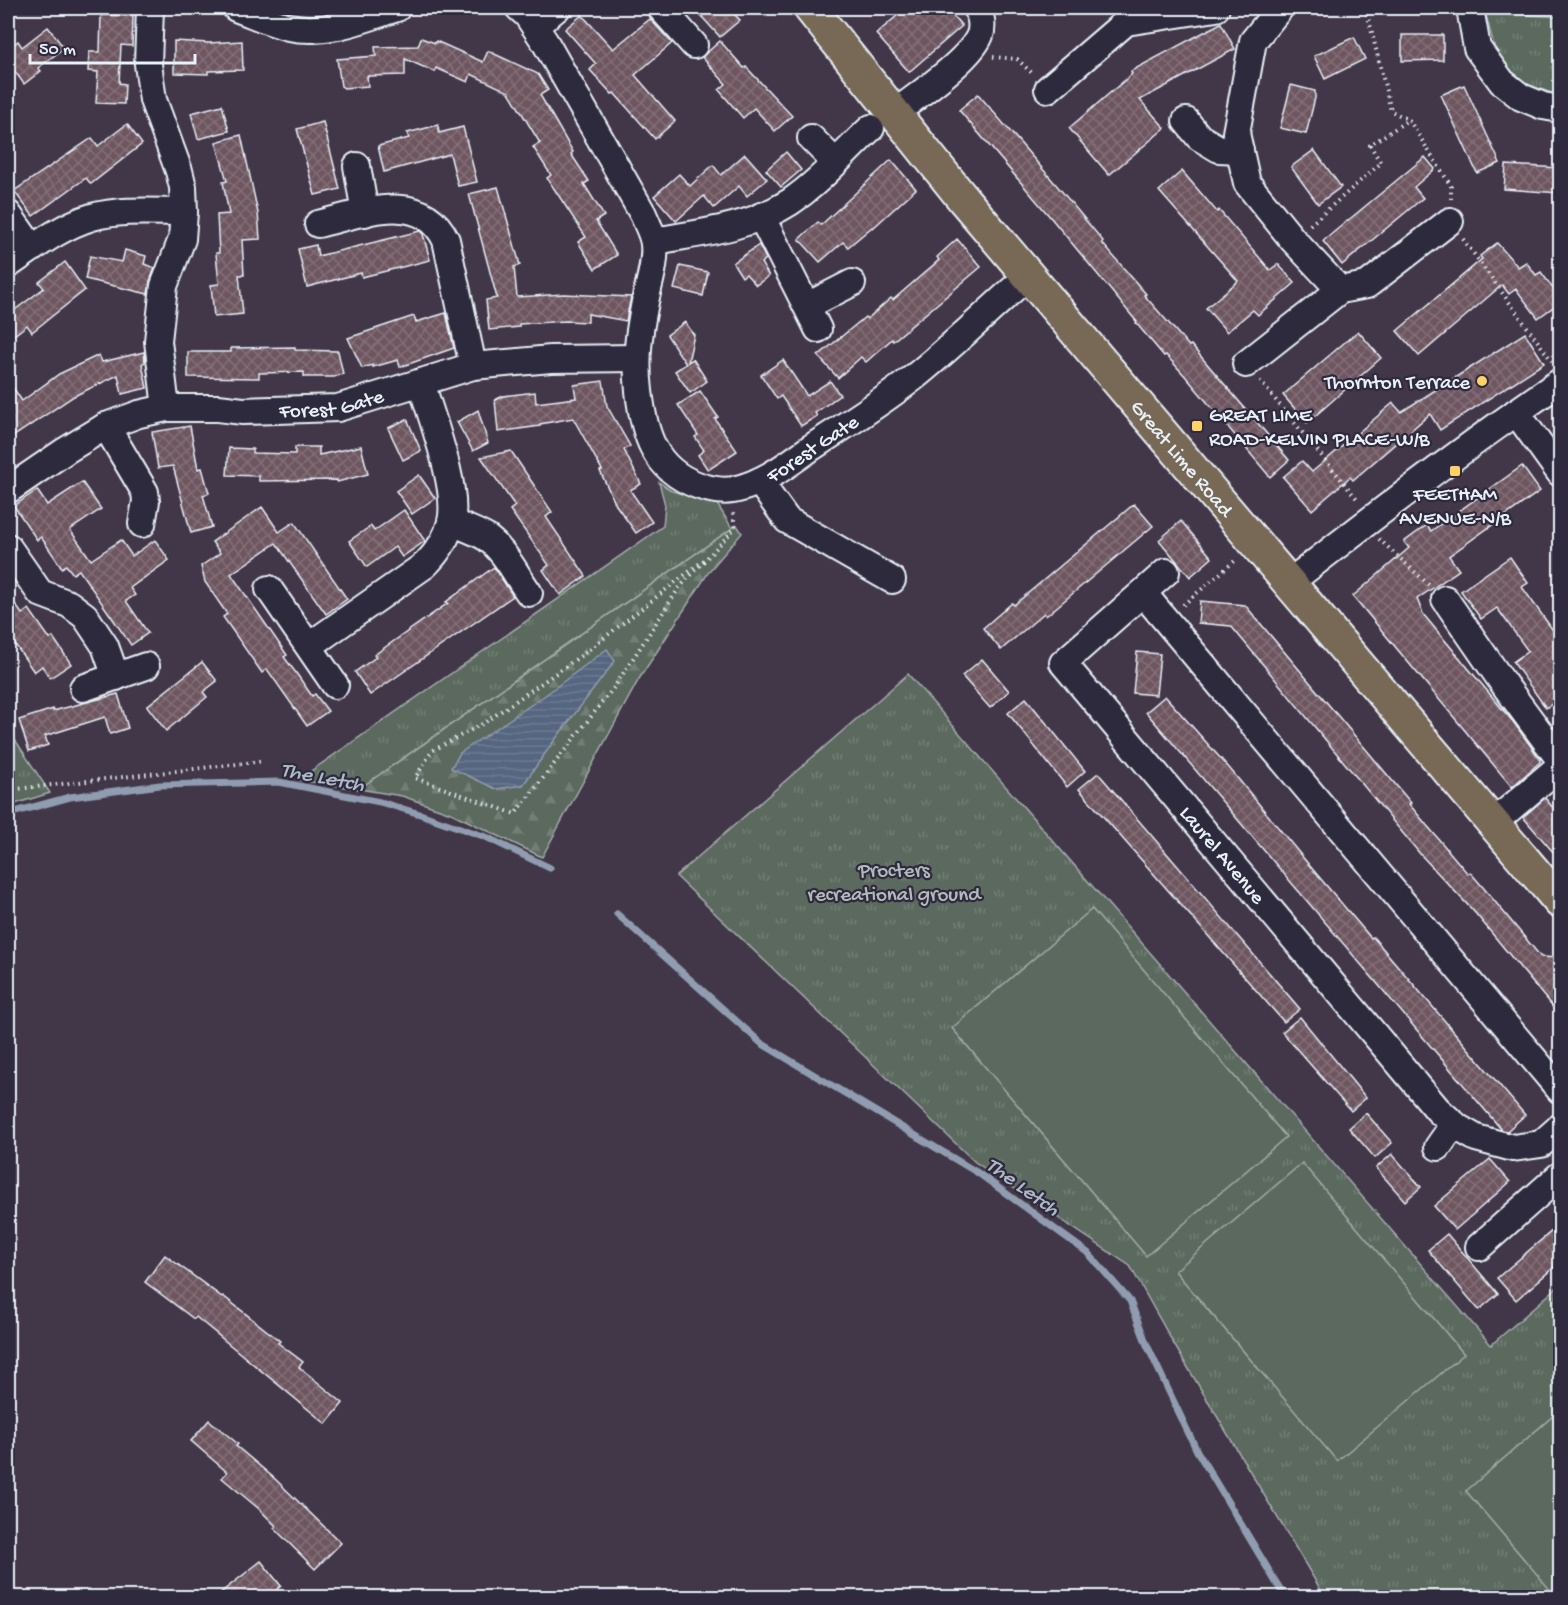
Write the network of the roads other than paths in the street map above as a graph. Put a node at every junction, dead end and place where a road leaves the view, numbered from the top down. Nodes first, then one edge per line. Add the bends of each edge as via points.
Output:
1 (150, 8) edge
2 (236, 8) edge
3 (397, 8) edge
4 (557, 8) edge
5 (661, 8) edge
6 (810, 8) edge
7 (977, 8) edge
8 (1216, 8) edge
9 (1280, 8) edge
10 (1470, 8) edge
11 (527, 17) edge
12 (694, 45) dead end
13 (1048, 89) dead end
14 (1560, 109) edge
15 (883, 121) junction
16 (1186, 121) dead end
17 (811, 138) dead end
18 (1240, 150) junction
19 (835, 162) junction
20 (357, 166) dead end
21 (184, 212) junction
22 (365, 213) junction
23 (8, 214) edge
24 (761, 216) junction
25 (1450, 221) dead end
26 (318, 224) dead end
27 (654, 241) junction
28 (32, 248) junction
29 (8, 266) edge
30 (1028, 276) junction
31 (852, 283) dead end
32 (1340, 290) junction
33 (636, 358) junction
34 (1246, 364) road end
35 (473, 366) junction
36 (421, 382) junction
37 (1560, 382) edge
38 (166, 408) junction
39 (1516, 412) junction
40 (106, 426) junction
41 (1560, 473) edge
42 (759, 481) junction
43 (8, 490) edge
44 (451, 522) junction
45 (142, 524) dead end
46 (8, 547) edge
47 (1166, 573) dead end
48 (892, 580) dead end
49 (1289, 583) junction
50 (269, 589) dead end
51 (529, 592) dead end
52 (1143, 593) junction
53 (1445, 599) road end
54 (309, 646) junction
55 (146, 666) dead end
56 (116, 676) junction
57 (334, 685) dead end
58 (83, 688) dead end
59 (1560, 760) edge
60 (1560, 766) edge
61 (1493, 823) junction
62 (1560, 902) edge
63 (1560, 1090) edge
64 (1454, 1124) junction
65 (1560, 1127) edge
66 (1541, 1144) junction
67 (1438, 1147) dead end
68 (1560, 1177) edge
69 (1479, 1247) dead end

1 - 21 street via 148,64 153,100 179,171
2 - 3 street via 274,23 310,29 347,24
4 - 11 street, Forest Gate
5 - 12 street
6 - 15 main road, Great Lime Road
7 - 15 street via 981,14 980,33 969,52
8 - 13 street via 1126,22
9 - 18 street via 1253,41 1236,133
10 - 14 street via 1477,48 1502,82 1521,97
11 - 27 street, Forest Gate via 643,214
15 - 19 street
15 - 30 main road, Great Lime Road
16 - 18 street via 1199,137 1219,149
17 - 19 street
18 - 32 street via 1247,183
19 - 24 street via 804,192
20 - 22 street
21 - 28 street via 106,214 68,228
21 - 38 street via 182,239 164,286 158,341
22 - 26 street
22 - 35 street via 405,208 427,216 441,230
23 - 28 street
24 - 27 street via 733,226
24 - 31 street via 813,318
25 - 32 street via 1368,285
27 - 33 street, Forest Gate
28 - 29 street
30 - 42 street, Forest Gate via 913,377
30 - 49 main road, Great Lime Road
32 - 34 street
33 - 35 street, Forest Gate via 551,359
33 - 42 street, Forest Gate via 648,437 655,452 674,473 716,490
35 - 36 street, Forest Gate
36 - 38 street, Forest Gate via 338,408
36 - 44 street via 448,475
37 - 39 street
38 - 40 street, Forest Gate
39 - 41 street
39 - 49 street
40 - 43 street, Forest Gate
40 - 45 street via 145,492
42 - 48 street via 787,520
44 - 51 street via 489,540
44 - 54 street via 442,545 425,565
46 - 56 street via 40,592 69,604 85,616 105,646
47 - 52 street, Laurel Avenue
49 - 61 main road, Great Lime Road
50 - 54 street
52 - 63 street
52 - 64 street, Laurel Avenue via 1063,663 1430,1101
53 - 59 street
54 - 57 street
55 - 56 street
56 - 58 street
60 - 61 street
61 - 62 main road, Great Lime Road
64 - 66 street, Laurel Avenue via 1476,1138 1513,1148
64 - 67 street
65 - 66 street
66 - 68 street
68 - 69 street

